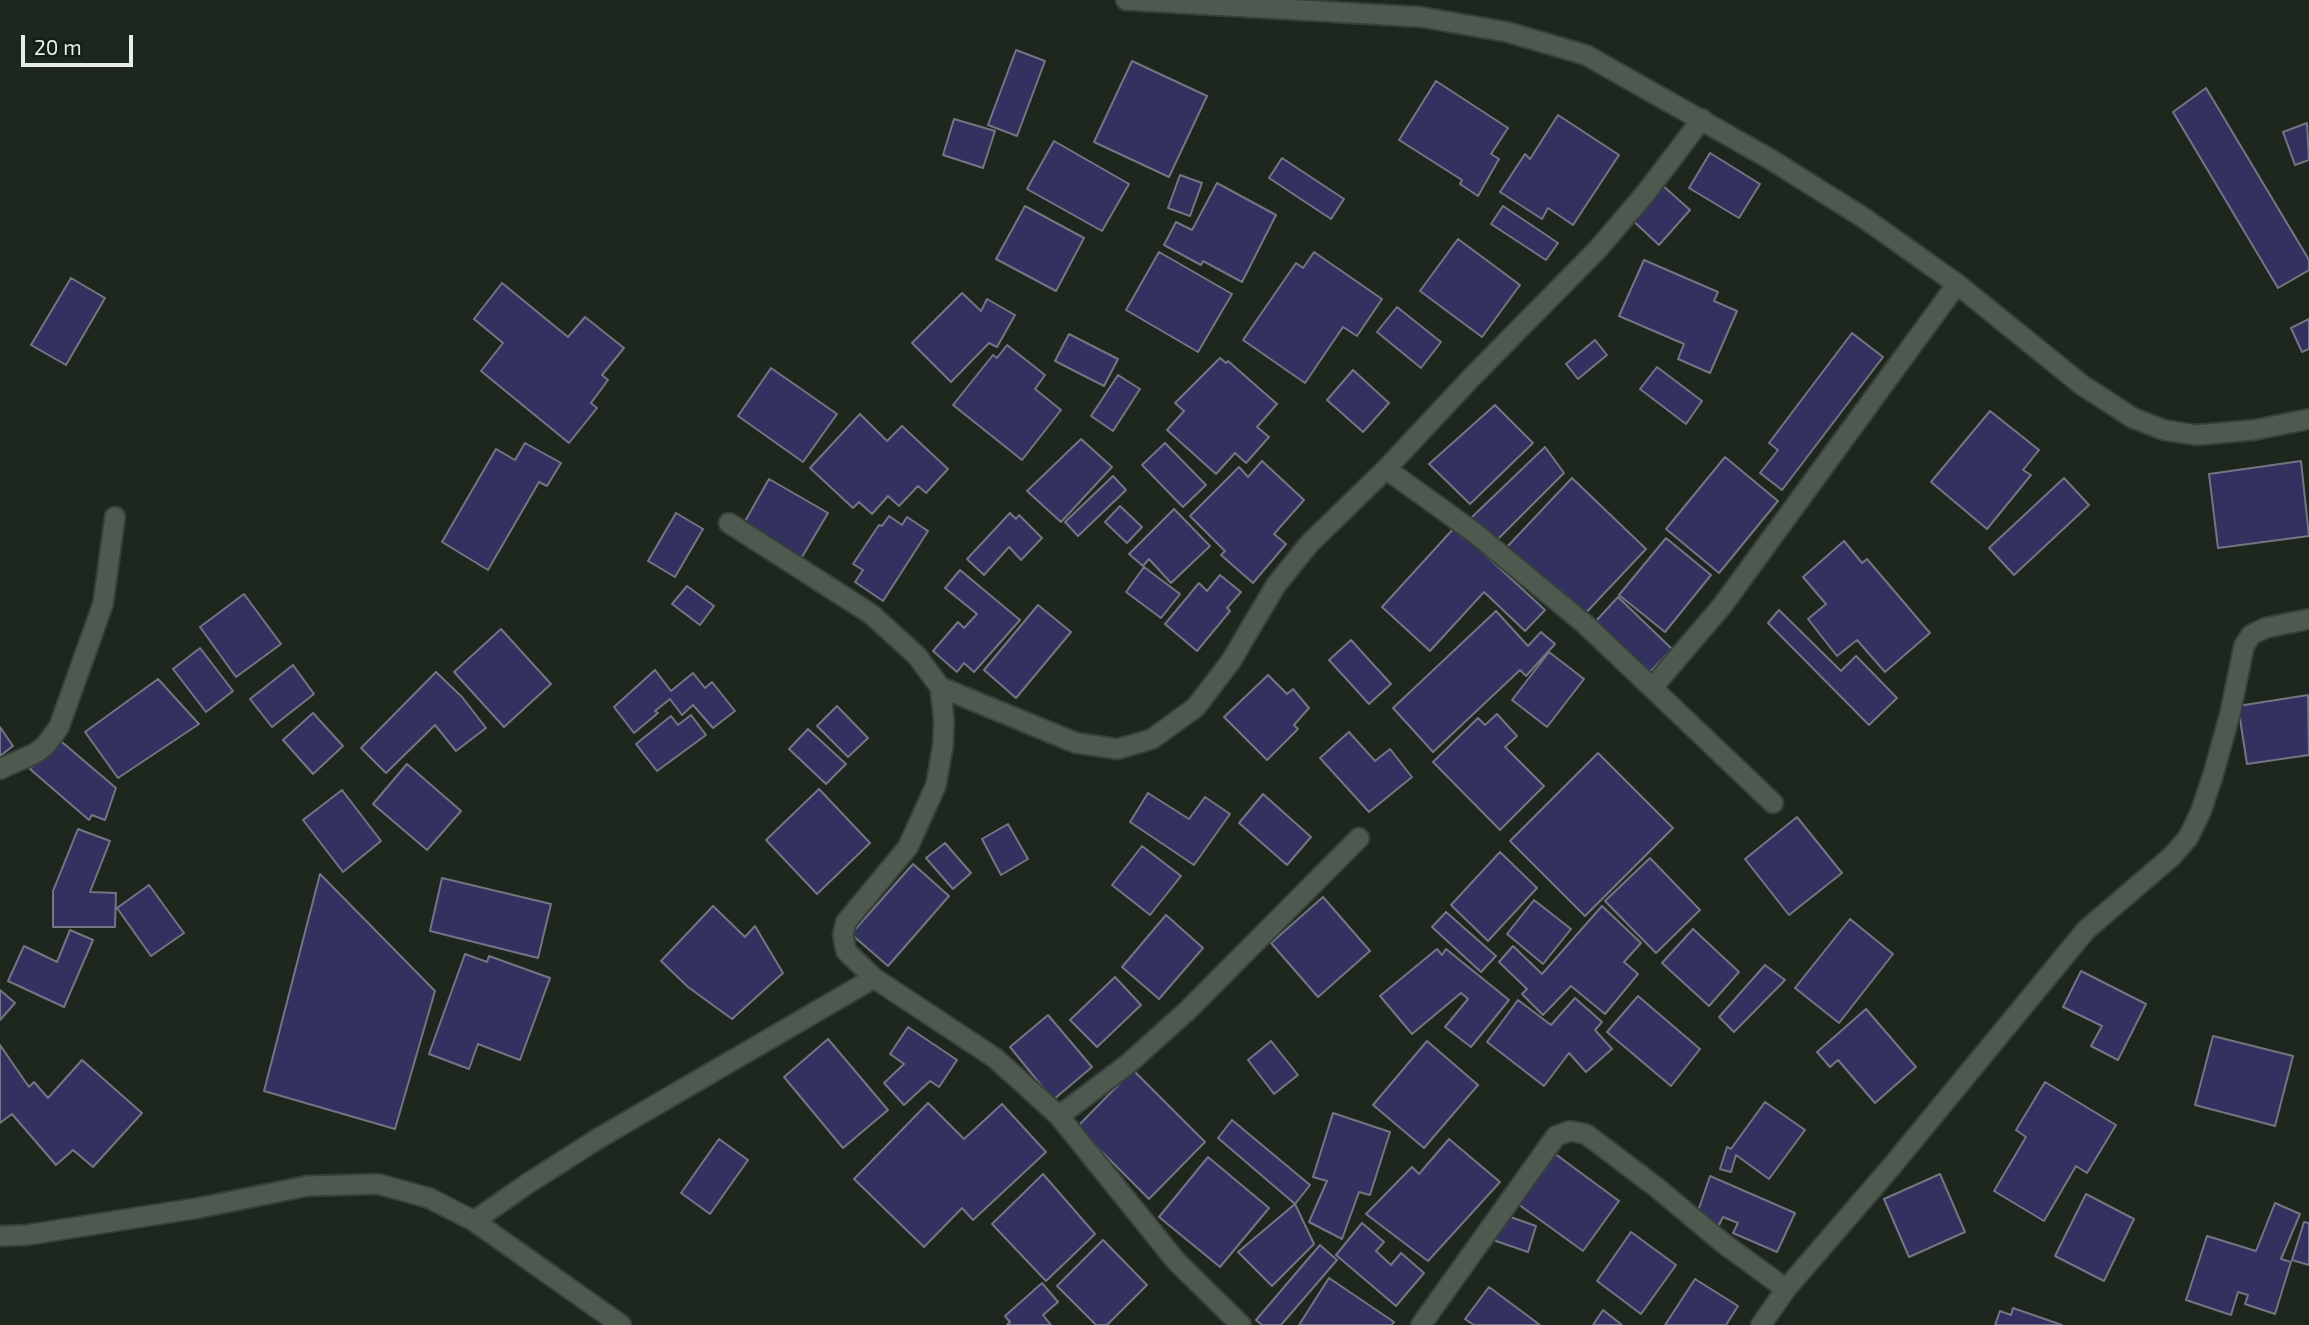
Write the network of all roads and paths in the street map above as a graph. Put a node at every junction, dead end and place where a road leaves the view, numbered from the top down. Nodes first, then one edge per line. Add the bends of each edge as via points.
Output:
1 (1126, 0) edge
2 (1702, 119) junction
3 (1957, 284) junction
4 (2309, 419) edge
5 (1386, 469) junction
6 (115, 517) dead end
7 (729, 523) dead end
8 (2309, 619) edge
9 (940, 687) junction
10 (1652, 688) junction
11 (0, 769) edge
12 (1773, 803) dead end
13 (1359, 838) dead end
14 (874, 978) junction
15 (1059, 1116) junction
16 (474, 1221) junction
17 (0, 1236) edge
18 (1786, 1289) junction
19 (621, 1325) edge
20 (1241, 1325) edge
21 (1421, 1325) edge
22 (1761, 1325) edge

1 - 2 street via 1421,18 1507,32 1586,55
2 - 3 street via 1864,218
2 - 5 street via 1598,249
3 - 4 street via 2082,385 2133,418 2196,435
3 - 10 street via 1722,606
5 - 9 street via 1309,544 1276,585 1231,661 1196,707 1152,739 1118,748 1076,743
5 - 10 street via 1475,533 1586,625
6 - 11 street via 103,604 59,727 34,754
7 - 9 street via 871,614 917,656
8 - 18 street via 2264,628 2244,646 2213,775 2188,838 2087,930
9 - 14 street via 943,746 936,785 908,847 846,922 843,935 846,951
10 - 12 street
13 - 15 street via 1187,1011 1128,1064
14 - 15 street via 995,1058
14 - 16 street via 599,1138
15 - 20 street via 1176,1261
16 - 17 street via 429,1198 378,1184 307,1186 198,1208
16 - 19 street
18 - 21 street via 1586,1134 1570,1131 1556,1136
18 - 22 street

